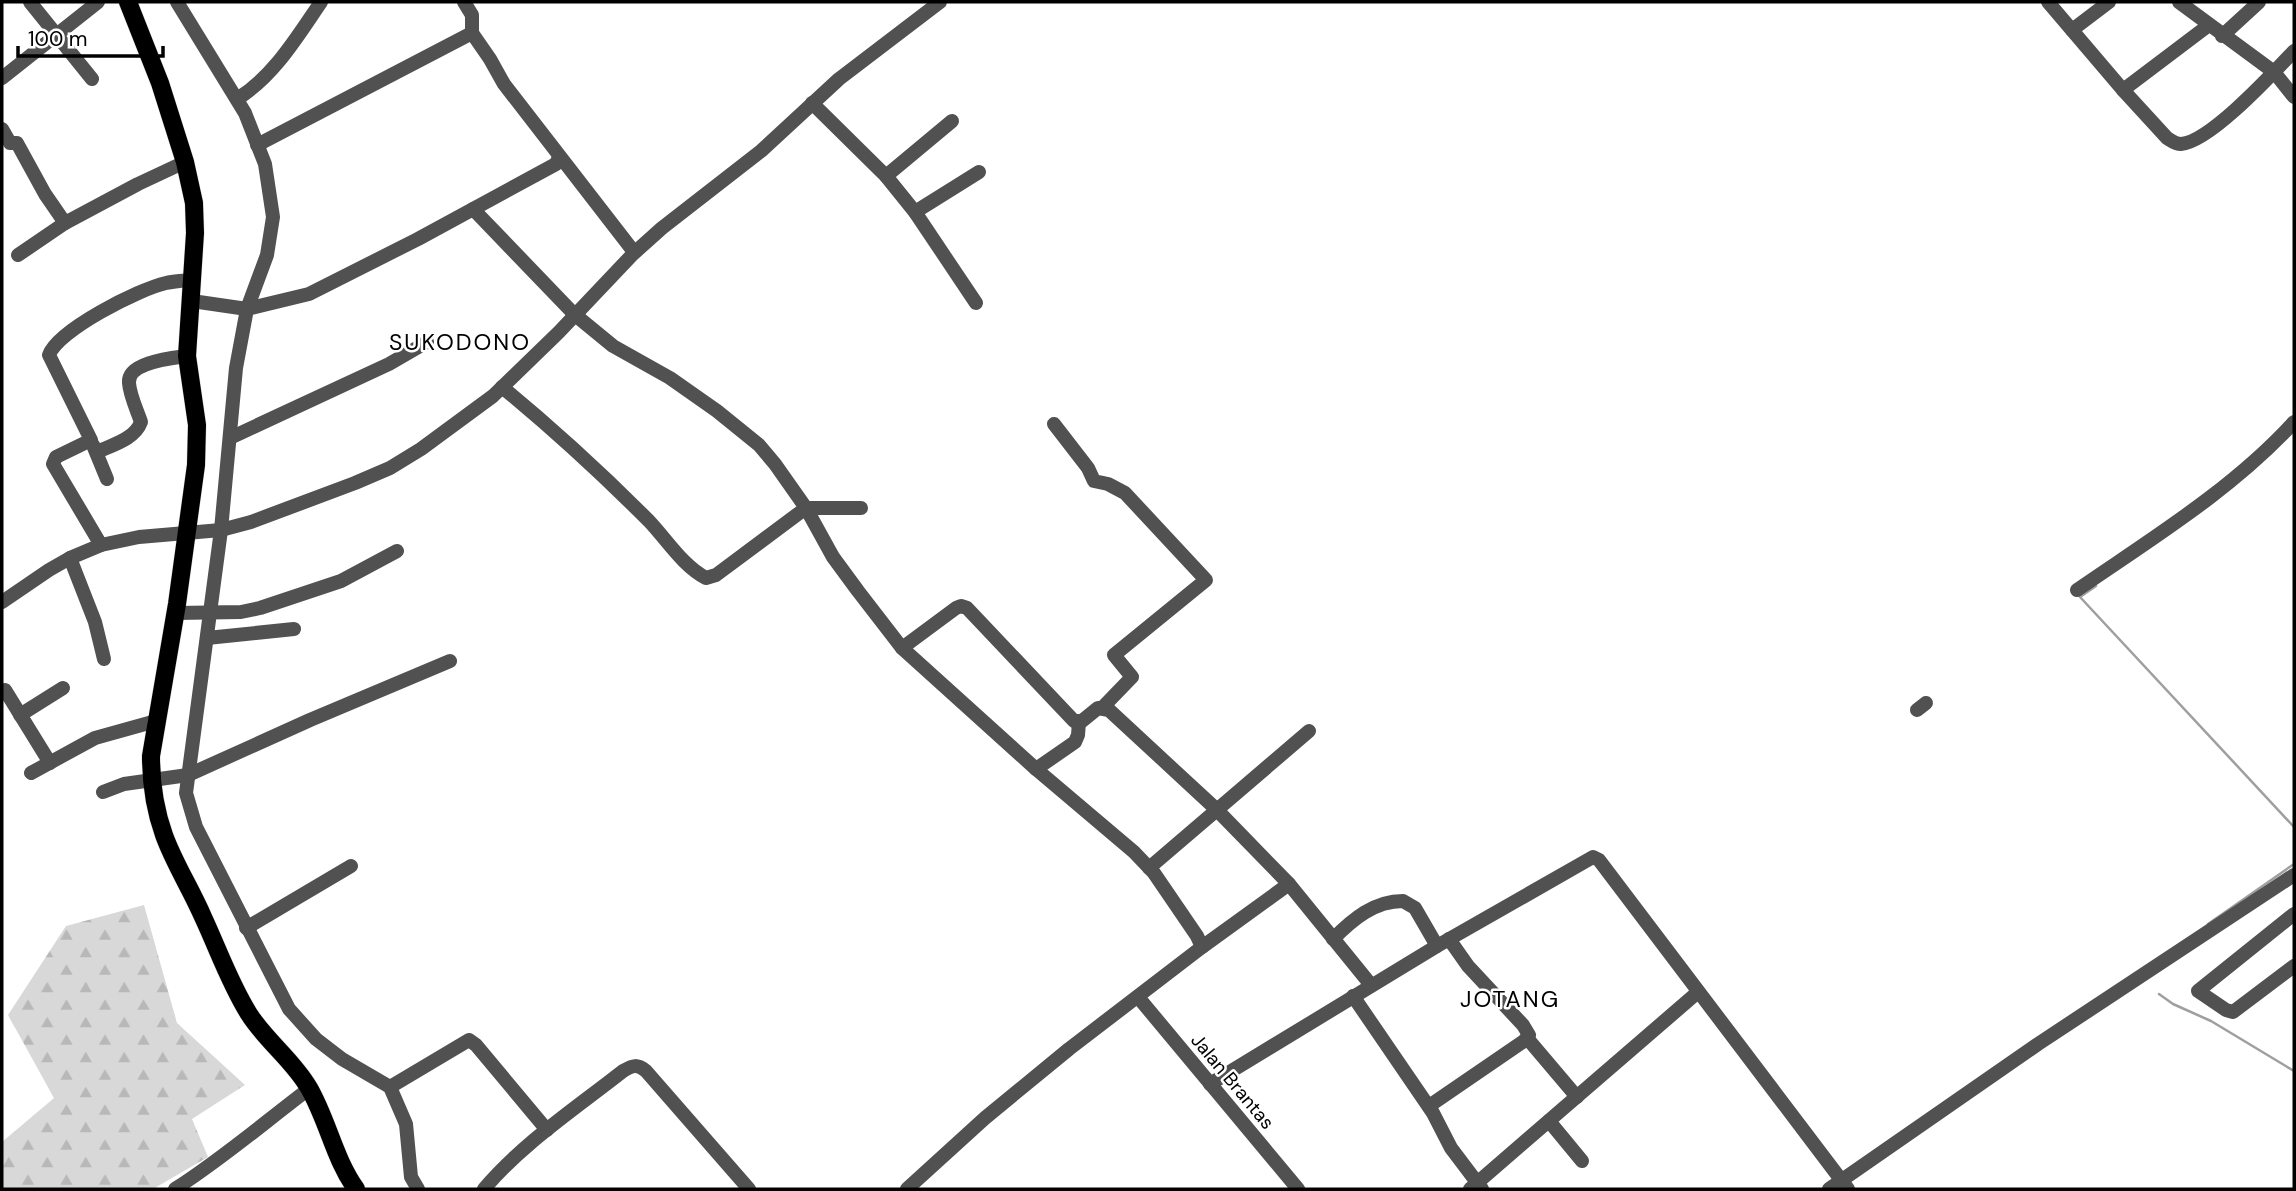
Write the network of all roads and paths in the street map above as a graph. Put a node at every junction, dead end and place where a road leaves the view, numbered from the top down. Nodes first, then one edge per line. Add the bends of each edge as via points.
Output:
1 (30, 2) edge
2 (98, 2) edge
3 (128, 2) edge
4 (177, 2) edge
5 (321, 2) edge
6 (464, 2) edge
7 (940, 2) edge
8 (2048, 2) edge
9 (2109, 2) edge
10 (2179, 2) edge
11 (2259, 2) edge
12 (2209, 25) junction
13 (2072, 30) junction
14 (472, 33) junction
15 (54, 34) junction
16 (2222, 36) junction
17 (2294, 51) edge
18 (2274, 72) junction
19 (2, 78) edge
20 (92, 79) dead end
21 (2123, 90) junction
22 (2294, 97) edge
23 (237, 99) junction
24 (812, 103) junction
25 (952, 121) dead end
26 (2, 129) edge
27 (257, 145) junction
28 (559, 157) junction
29 (186, 162) junction
30 (979, 172) dead end
31 (886, 176) junction
32 (473, 209) junction
33 (915, 212) junction
34 (65, 223) junction
35 (634, 252) junction
36 (18, 255) dead end
37 (193, 279) junction
38 (192, 301) junction
39 (976, 303) dead end
40 (238, 307) junction
41 (574, 314) junction
42 (427, 342) dead end
43 (187, 356) junction
44 (502, 387) junction
45 (2294, 422) edge
46 (1054, 424) dead end
47 (230, 438) junction
48 (94, 446) junction
49 (107, 479) dead end
50 (806, 508) junction
51 (862, 508) dead end
52 (219, 530) junction
53 (190, 532) junction
54 (101, 545) junction
55 (397, 551) dead end
56 (70, 558) junction
57 (2077, 590) dead end
58 (2, 602) edge
59 (176, 613) junction
60 (210, 613) junction
61 (294, 629) dead end
62 (207, 638) junction
63 (902, 648) junction
64 (104, 659) dead end
65 (450, 661) dead end
66 (63, 688) dead end
67 (5, 690) dead end
68 (1103, 707) junction
69 (20, 715) junction
70 (156, 721) junction
71 (1079, 722) junction
72 (1309, 731) dead end
73 (50, 763) junction
74 (1036, 769) junction
75 (31, 773) dead end
76 (185, 776) junction
77 (157, 779) junction
78 (103, 792) dead end
79 (1218, 811) junction
80 (351, 866) dead end
81 (1149, 868) junction
82 (2294, 875) edge
83 (1289, 884) junction
84 (2294, 914) edge
85 (246, 928) junction
86 (1333, 939) junction
87 (1443, 942) junction
88 (1202, 947) junction
89 (2294, 966) edge
90 (1371, 985) junction
91 (1698, 992) junction
92 (1353, 996) junction
93 (1138, 998) junction
94 (1527, 1038) junction
95 (1210, 1084) junction
96 (390, 1087) junction
97 (310, 1088) junction
98 (1577, 1097) junction
99 (1429, 1106) junction
100 (1549, 1121) junction
101 (547, 1130) junction
102 (1581, 1160) dead end
103 (1839, 1186) edge
104 (1477, 1187) edge
105 (175, 1189) edge
106 (356, 1189) edge
107 (418, 1189) edge
108 (484, 1189) edge
109 (749, 1189) edge
110 (907, 1189) edge
111 (1298, 1189) edge

1 - 15 street
2 - 15 street
3 - 29 main road
4 - 23 street
5 - 23 street via 256,88
6 - 14 street via 472,15
7 - 24 street
8 - 13 street
9 - 13 street
10 - 12 street
11 - 16 street
12 - 16 street
12 - 21 street
13 - 21 street
14 - 27 street
14 - 28 street
15 - 19 street
15 - 20 street
16 - 18 street
17 - 18 street
18 - 21 street via 2214,129 2184,144 2166,138
18 - 22 street
23 - 27 street
24 - 31 street
24 - 35 street
25 - 31 street
26 - 34 street via 11,143 17,143
27 - 40 street via 265,164 273,217 267,255
28 - 32 street via 556,164
28 - 35 street
29 - 34 street
29 - 37 main road via 194,203
30 - 33 street
31 - 33 street
32 - 40 street via 309,294
32 - 41 street
33 - 39 street
34 - 36 street
35 - 41 street
37 - 38 main road
37 - 48 street via 122,300 70,332 51,350 52,364
38 - 40 street
38 - 43 main road
40 - 47 street
41 - 44 street
41 - 50 street via 613,346 670,378 743,432 775,464
42 - 47 street
43 - 48 street via 159,360 132,374 129,383 140,427 134,435
43 - 53 main road via 197,425
44 - 50 street via 574,447 706,578
44 - 52 street via 390,468 277,514
45 - 57 street via 2239,474
46 - 68 street via 1094,481 1125,493 1206,580 1114,655 1132,677
47 - 52 street
48 - 49 street
48 - 54 street via 56,457 53,464
50 - 51 street
50 - 63 street via 833,557
52 - 53 street
52 - 60 street
53 - 54 street
53 - 59 main road
54 - 56 street
55 - 60 street via 341,581 285,600 241,612
56 - 58 street
56 - 64 street
59 - 60 street
59 - 70 main road
60 - 62 street
61 - 62 street
62 - 76 street
63 - 71 street via 961,606 967,608 1070,718
63 - 74 street
65 - 76 street
66 - 69 street
67 - 69 street
68 - 71 street
68 - 79 street
69 - 73 street
70 - 73 street via 95,738
70 - 77 main road via 151,756
71 - 74 street via 1075,741
72 - 79 street
73 - 75 street
74 - 81 street
76 - 77 street
76 - 85 street via 190,811
77 - 78 street via 124,783
77 - 97 main road via 164,836 238,996
79 - 81 street
79 - 83 street
80 - 85 street
81 - 88 street
82 - 103 street via 2038,1044
83 - 86 street
83 - 88 street
84 - 89 street via 2198,991 2233,1012
85 - 96 street via 289,1010 342,1059
86 - 87 street via 1361,914 1403,901 1415,908
86 - 90 street
87 - 90 street
87 - 91 street via 1593,857
87 - 94 street via 1523,1025
88 - 93 street
90 - 92 street
91 - 98 street
91 - 103 street
92 - 95 street
92 - 99 street
93 - 95 street, Jalan Brantas
93 - 110 street via 985,1118
94 - 98 street
94 - 99 street
95 - 111 street, Jalan Brantas
96 - 101 street via 469,1040
96 - 107 street via 406,1124 411,1177
97 - 105 street
97 - 106 main road via 344,1172
98 - 100 street
99 - 104 street
100 - 102 street
100 - 104 street
101 - 108 street
101 - 109 street via 623,1071 639,1065

